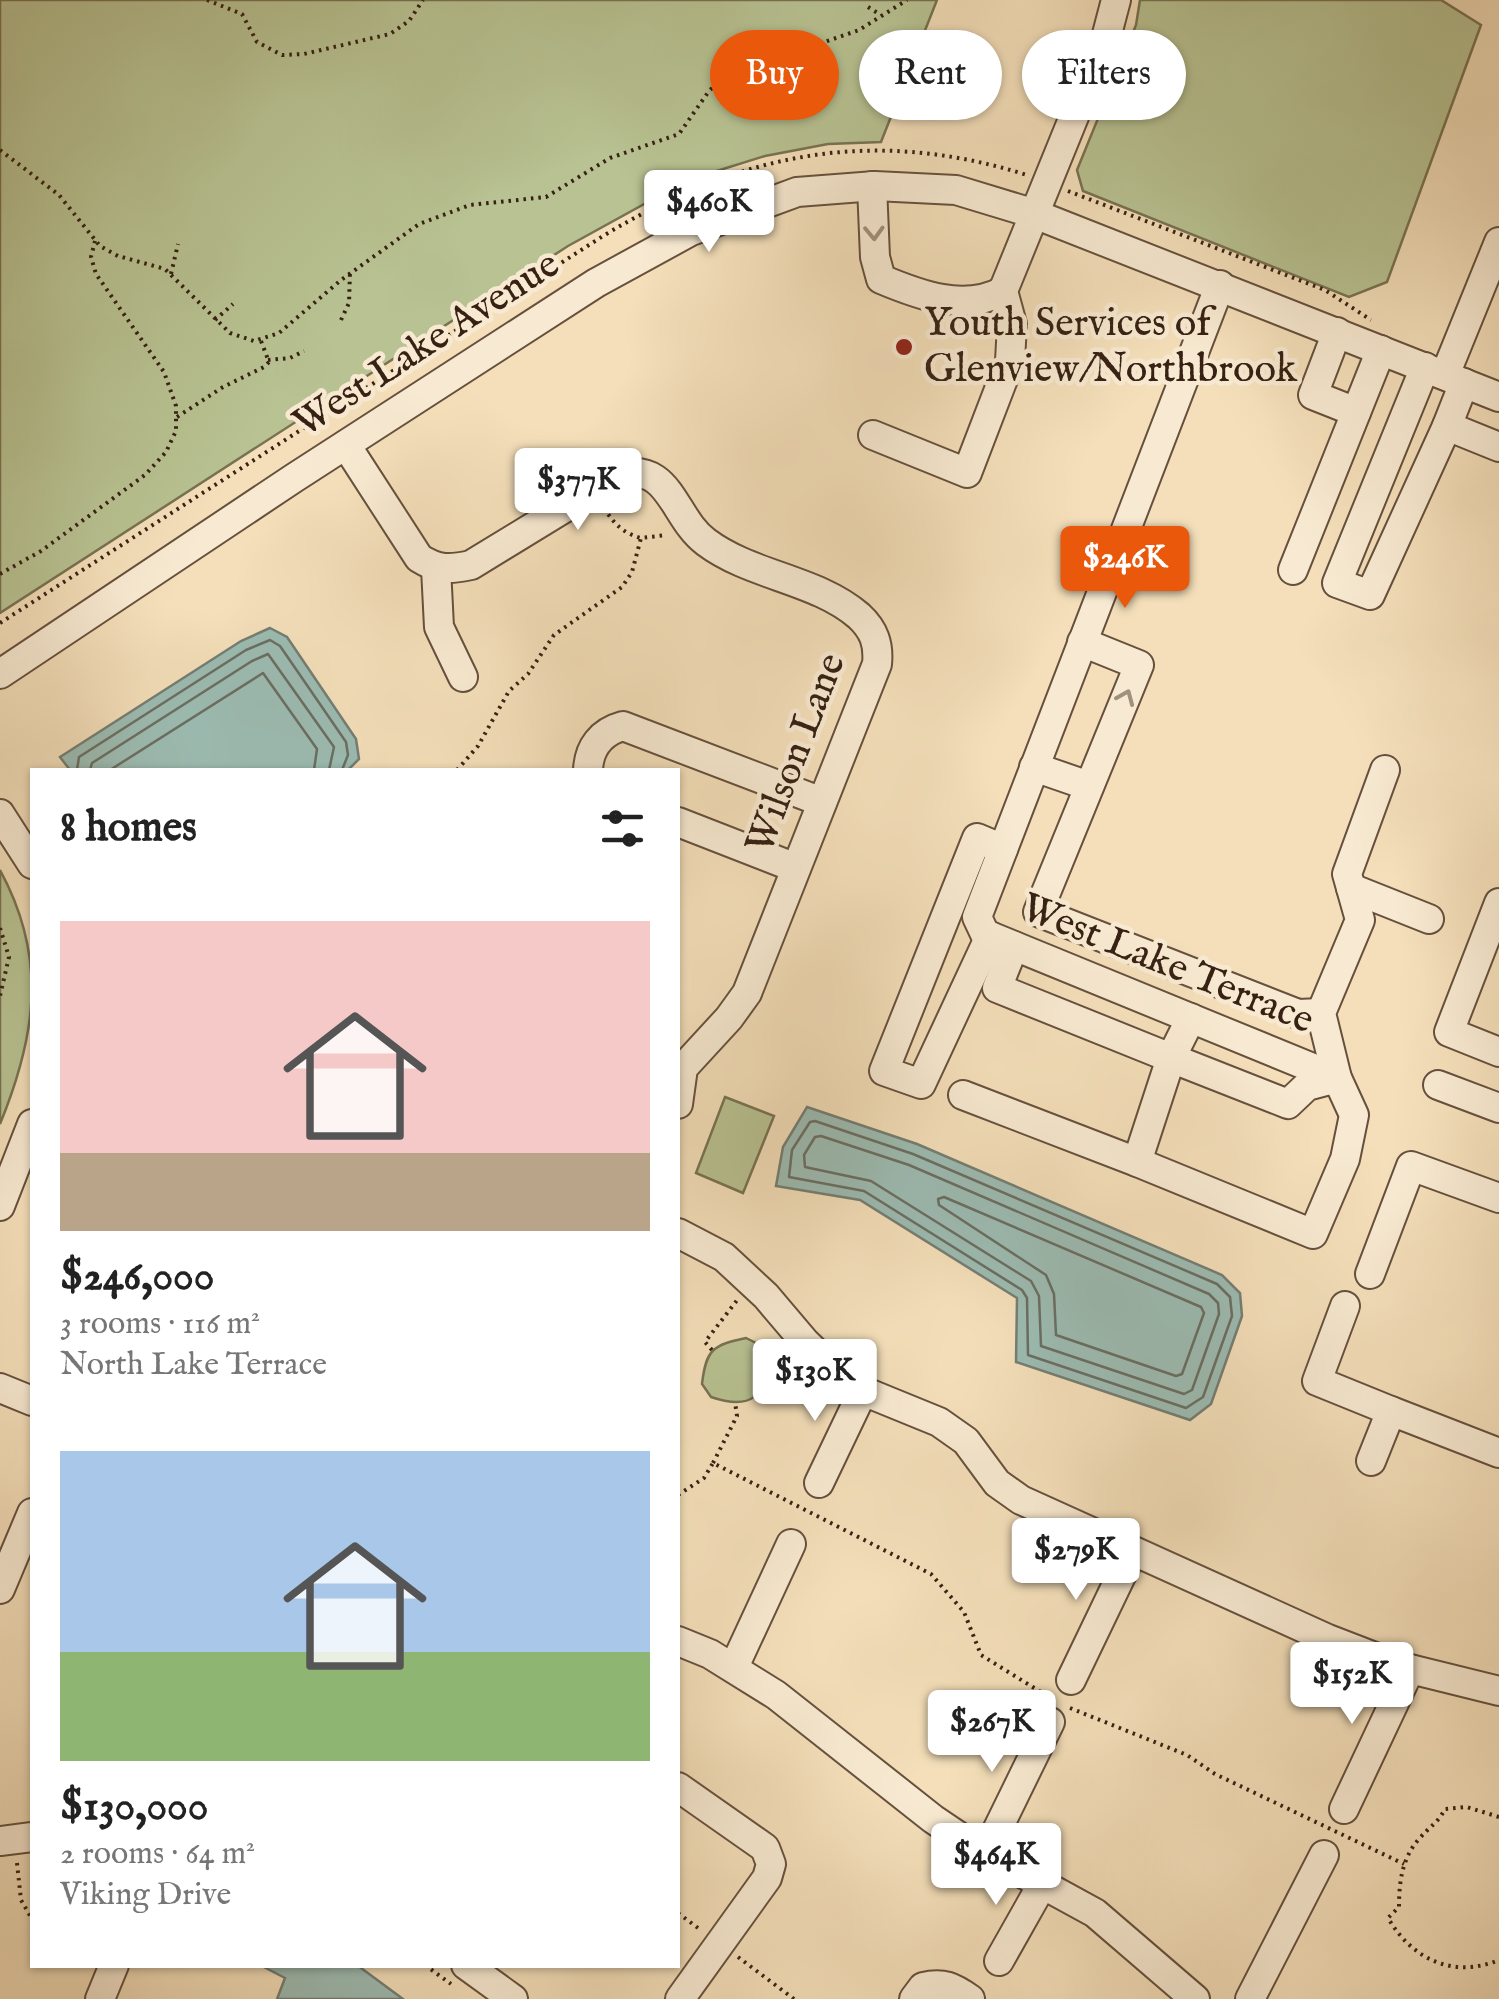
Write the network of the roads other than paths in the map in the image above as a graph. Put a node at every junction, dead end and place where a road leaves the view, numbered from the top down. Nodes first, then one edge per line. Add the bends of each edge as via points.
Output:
1 (1116, 0) edge
2 (872, 186) junction
3 (1032, 212) junction
4 (1499, 242) edge
5 (1220, 285) junction
6 (1002, 291) junction
7 (1337, 332) junction
8 (1378, 336) junction
9 (1445, 375) junction
10 (1499, 397) edge
11 (1356, 412) junction
12 (1448, 426) junction
13 (873, 435) dead end
14 (346, 445) junction
15 (1499, 447) edge
16 (436, 568) junction
17 (1293, 570) dead end
18 (1082, 642) junction
19 (0, 674) edge
20 (463, 677) dead end
21 (1034, 767) junction
22 (588, 768) edge
23 (1385, 770) dead end
24 (1089, 786) junction
25 (822, 802) junction
26 (0, 814) edge
27 (680, 823) edge
28 (1002, 849) junction
29 (30, 861) edge
30 (796, 868) junction
31 (1351, 888) junction
32 (1499, 902) edge
33 (1429, 919) dead end
34 (993, 933) junction
35 (1143, 954) junction
36 (1128, 992) junction
37 (1321, 1013) junction
38 (1191, 1018) junction
39 (1499, 1052) edge
40 (1171, 1058) junction
41 (680, 1063) edge
42 (1337, 1078) junction
43 (1438, 1086) dead end
44 (963, 1095) dead end
45 (1499, 1108) edge
46 (30, 1129) edge
47 (1137, 1162) junction
48 (1499, 1198) edge
49 (0, 1206) edge
50 (680, 1234) edge
51 (1370, 1274) dead end
52 (1345, 1306) dead end
53 (0, 1388) edge
54 (863, 1391) junction
55 (30, 1399) edge
56 (1391, 1411) junction
57 (1499, 1453) edge
58 (1371, 1461) dead end
59 (819, 1483) dead end
60 (30, 1518) edge
61 (790, 1544) dead end
62 (1133, 1551) junction
63 (0, 1589) edge
64 (680, 1642) edge
65 (734, 1667) junction
66 (1410, 1669) junction
67 (1071, 1680) dead end
68 (1499, 1691) edge
69 (1050, 1722) dead end
70 (680, 1788) edge
71 (1344, 1809) dead end
72 (986, 1853) junction
73 (1324, 1854) dead end
74 (1043, 1883) junction
75 (1000, 1960) dead end
76 (113, 1968) edge
77 (461, 1976) edge
78 (100, 1999) edge
79 (513, 1999) edge
80 (680, 1999) edge
81 (914, 1999) edge
82 (970, 1999) edge
83 (1195, 1999) edge
84 (1250, 1999) edge

1 - 3 street
2 - 3 street, West Lake Avenue via 956,190
2 -> 6 street via 882,278 959,301 979,302
2 - 14 street, West Lake Avenue via 797,192 691,231 596,283
3 - 5 street, West Lake Avenue
3 - 6 street
4 - 9 street
5 - 7 street, West Lake Avenue
5 - 18 street
6 - 13 street via 1012,324 1010,362 966,473
7 - 8 street, West Lake Avenue
7 - 11 street via 1313,395
8 - 9 street, West Lake Avenue
8 - 11 street
9 - 10 street, West Lake Avenue
9 - 12 street
9 - 12 street via 1337,583 1370,595
11 - 17 street
12 - 15 street
14 - 16 street via 419,558
14 - 19 street, West Lake Avenue
16 - 20 street via 440,627
16 - 25 street, Wilson Lane via 471,566 615,477 630,472 656,479 702,539 850,609 873,634 877,664
18 - 21 street
24 -> 18 street via 1140,665
21 - 24 street
21 - 28 street
22 - 25 street via 595,743 623,726
23 - 31 street via 1347,874
24 - 35 street via 1038,912
25 - 30 street, Wilson Lane
26 - 29 street
27 - 30 street
28 - 34 street
28 - 34 street via 977,838 884,1071 921,1084
30 - 41 street, Wilson Lane via 747,992
31 - 33 street
31 - 37 street via 1360,920
32 - 39 street via 1449,1032
34 - 36 street, West Lake Terrace
34 - 40 street via 997,988
35 - 36 street
35 - 37 street via 1298,1014
36 - 38 street, West Lake Terrace
37 - 42 street
38 - 40 street
38 - 42 street, West Lake Terrace
40 - 42 street via 1288,1104 1307,1086
40 - 47 street
42 - 47 street via 1354,1115 1313,1234
43 - 45 street
44 - 47 street
46 - 49 street
48 - 51 street via 1410,1166
50 - 54 street via 724,1257 836,1373
52 - 56 street via 1317,1382
53 - 55 street
54 - 59 street
54 - 62 street via 939,1422 1021,1500
56 - 57 street
56 - 58 street
60 - 63 street
61 - 65 street
62 - 66 street
62 - 67 street
64 - 65 street
65 - 72 street
66 - 68 street
66 - 71 street
69 - 72 street
70 - 80 street via 764,1848 771,1864
72 - 74 street
73 - 84 street
74 - 75 street
74 - 83 street via 1096,1913
76 - 78 street
77 - 79 street
81 - 82 street via 923,1987 939,1983

